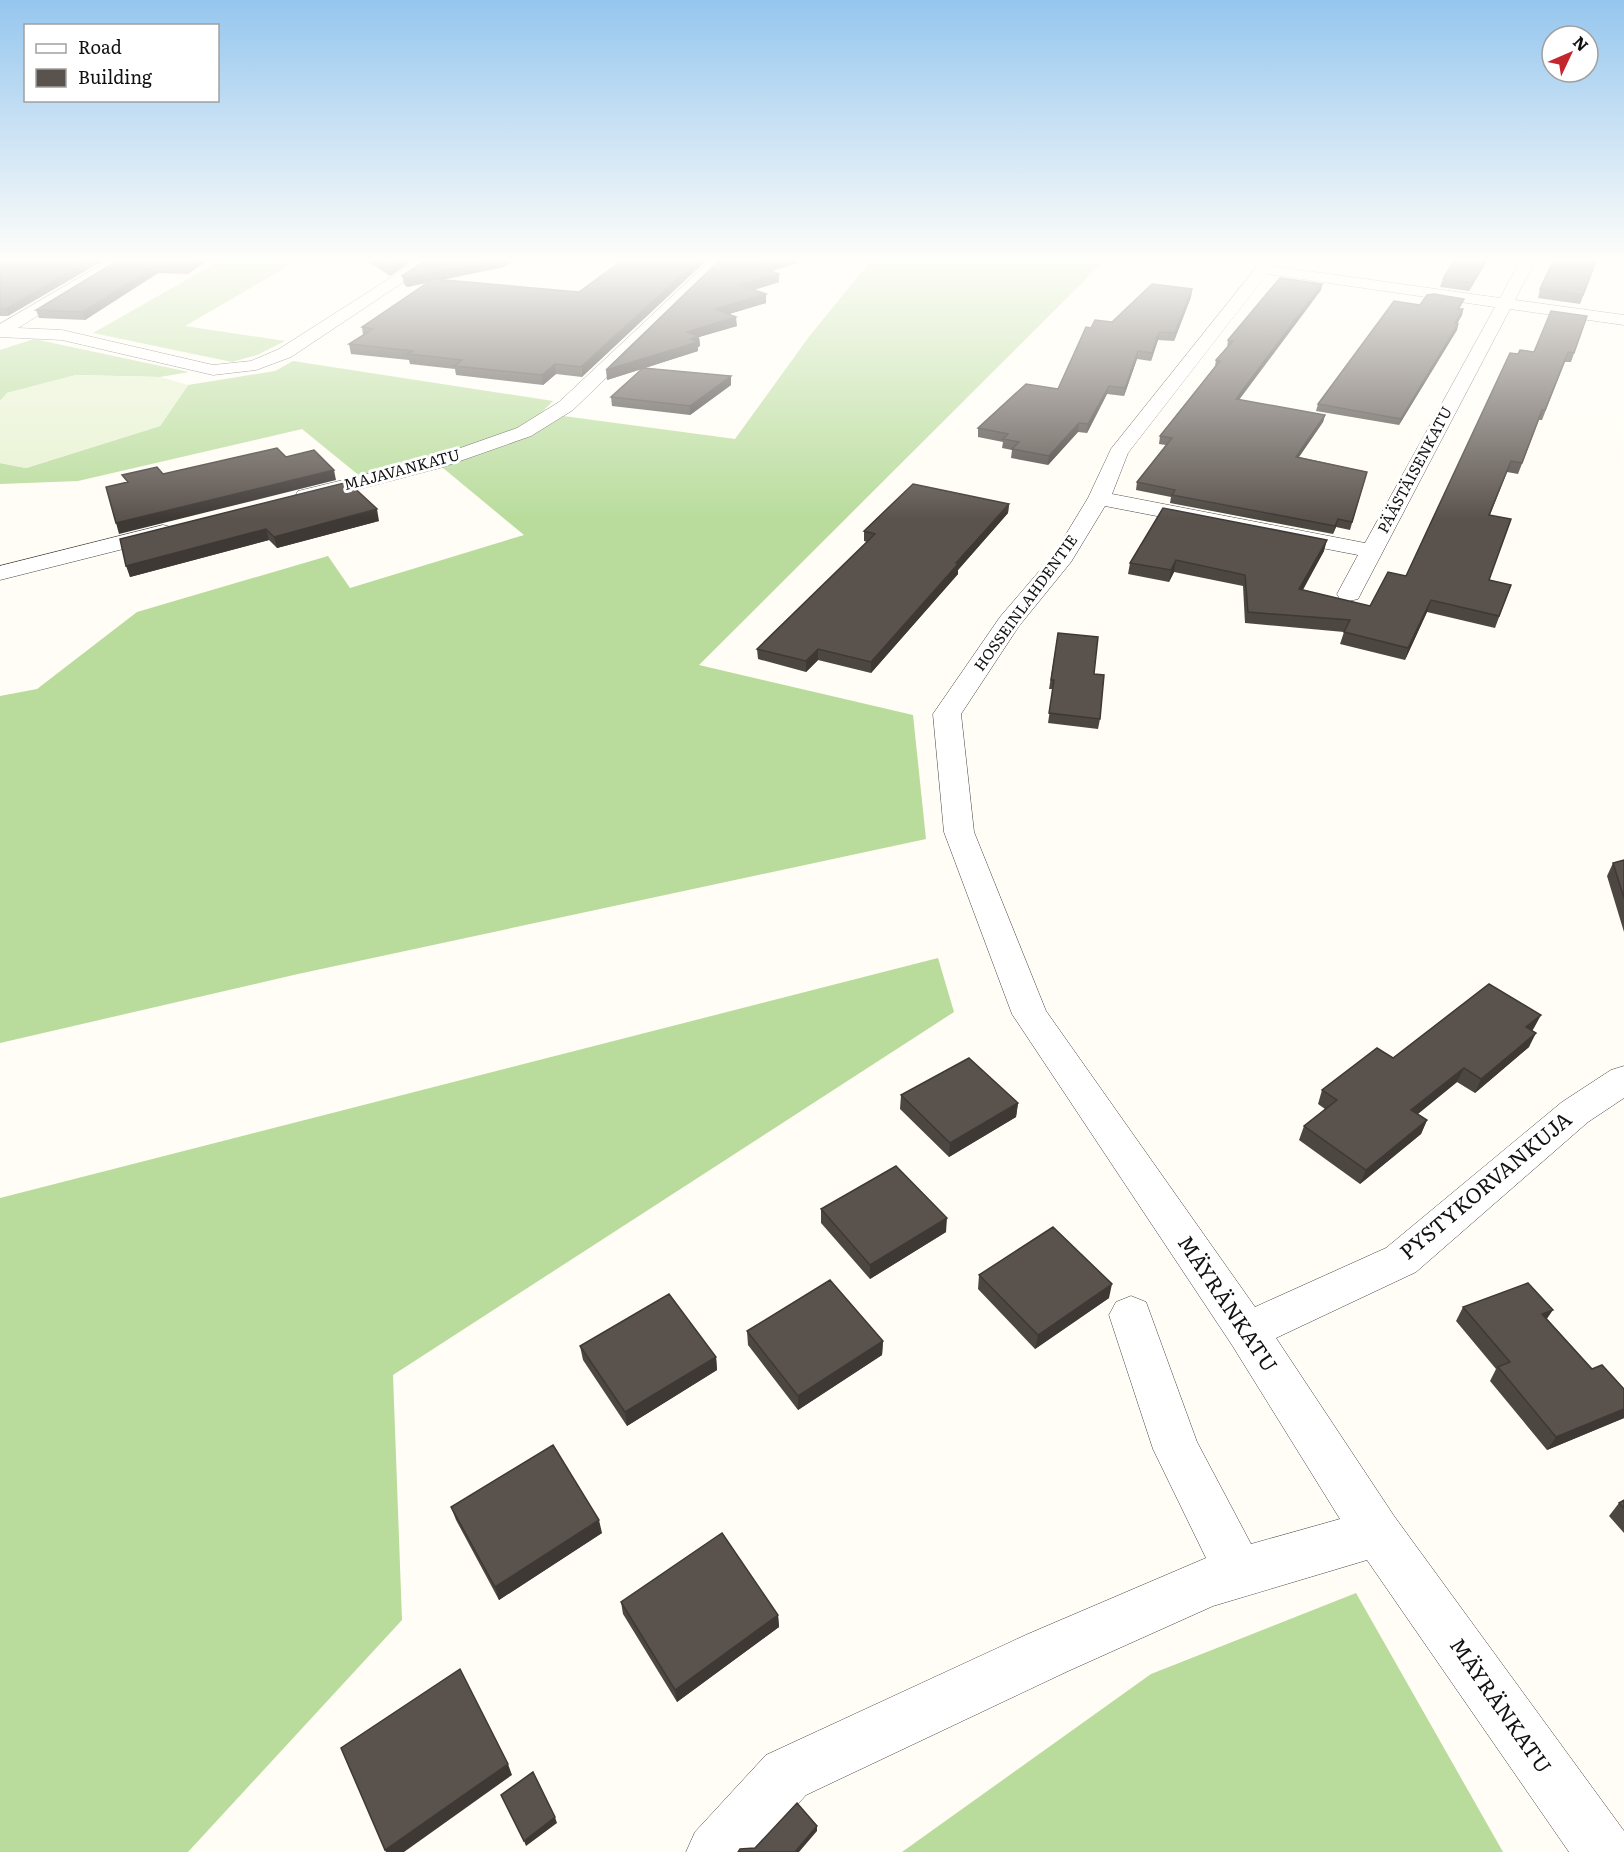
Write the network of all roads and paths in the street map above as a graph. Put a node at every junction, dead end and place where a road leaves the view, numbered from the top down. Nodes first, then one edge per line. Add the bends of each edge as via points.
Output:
1 (108, 345) edge
2 (297, 345) edge
3 (630, 345) edge
4 (1203, 345) edge
5 (1482, 345) edge
6 (1099, 498) junction
7 (287, 500) edge
8 (184, 526) edge
9 (1372, 550) junction
10 (0, 573) edge
11 (1349, 594) dead end
12 (947, 714) joint
13 (1624, 1080) edge
14 (1131, 1315) dead end
15 (1247, 1331) junction
16 (1377, 1533) junction
17 (1239, 1572) junction
18 (716, 1852) edge
19 (1604, 1852) edge

1 - 2 street via 213,369 238,369
3 - 7 street, MAJAVANKATU via 566,406 524,432 436,463
4 - 6 street, HOSSEINLAHDENTIE via 1118,453
5 - 9 street, PÄÄSTÄISENKATU
6 - 9 street, PÄÄSTÄISENKATU
6 - 12 street, HOSSEINLAHDENTIE via 1063,557 1009,622
8 - 10 street
9 - 11 street
12 - 15 street, MÄYRÄNKATU via 959,832 1030,1014
13 - 15 street, PYSTYKORVANKUJA via 1575,1112 1401,1260
14 - 17 street via 1176,1449
15 - 16 street, MÄYRÄNKATU
16 - 17 street
16 - 19 street, MÄYRÄNKATU
17 - 18 street via 1047,1653 786,1775

